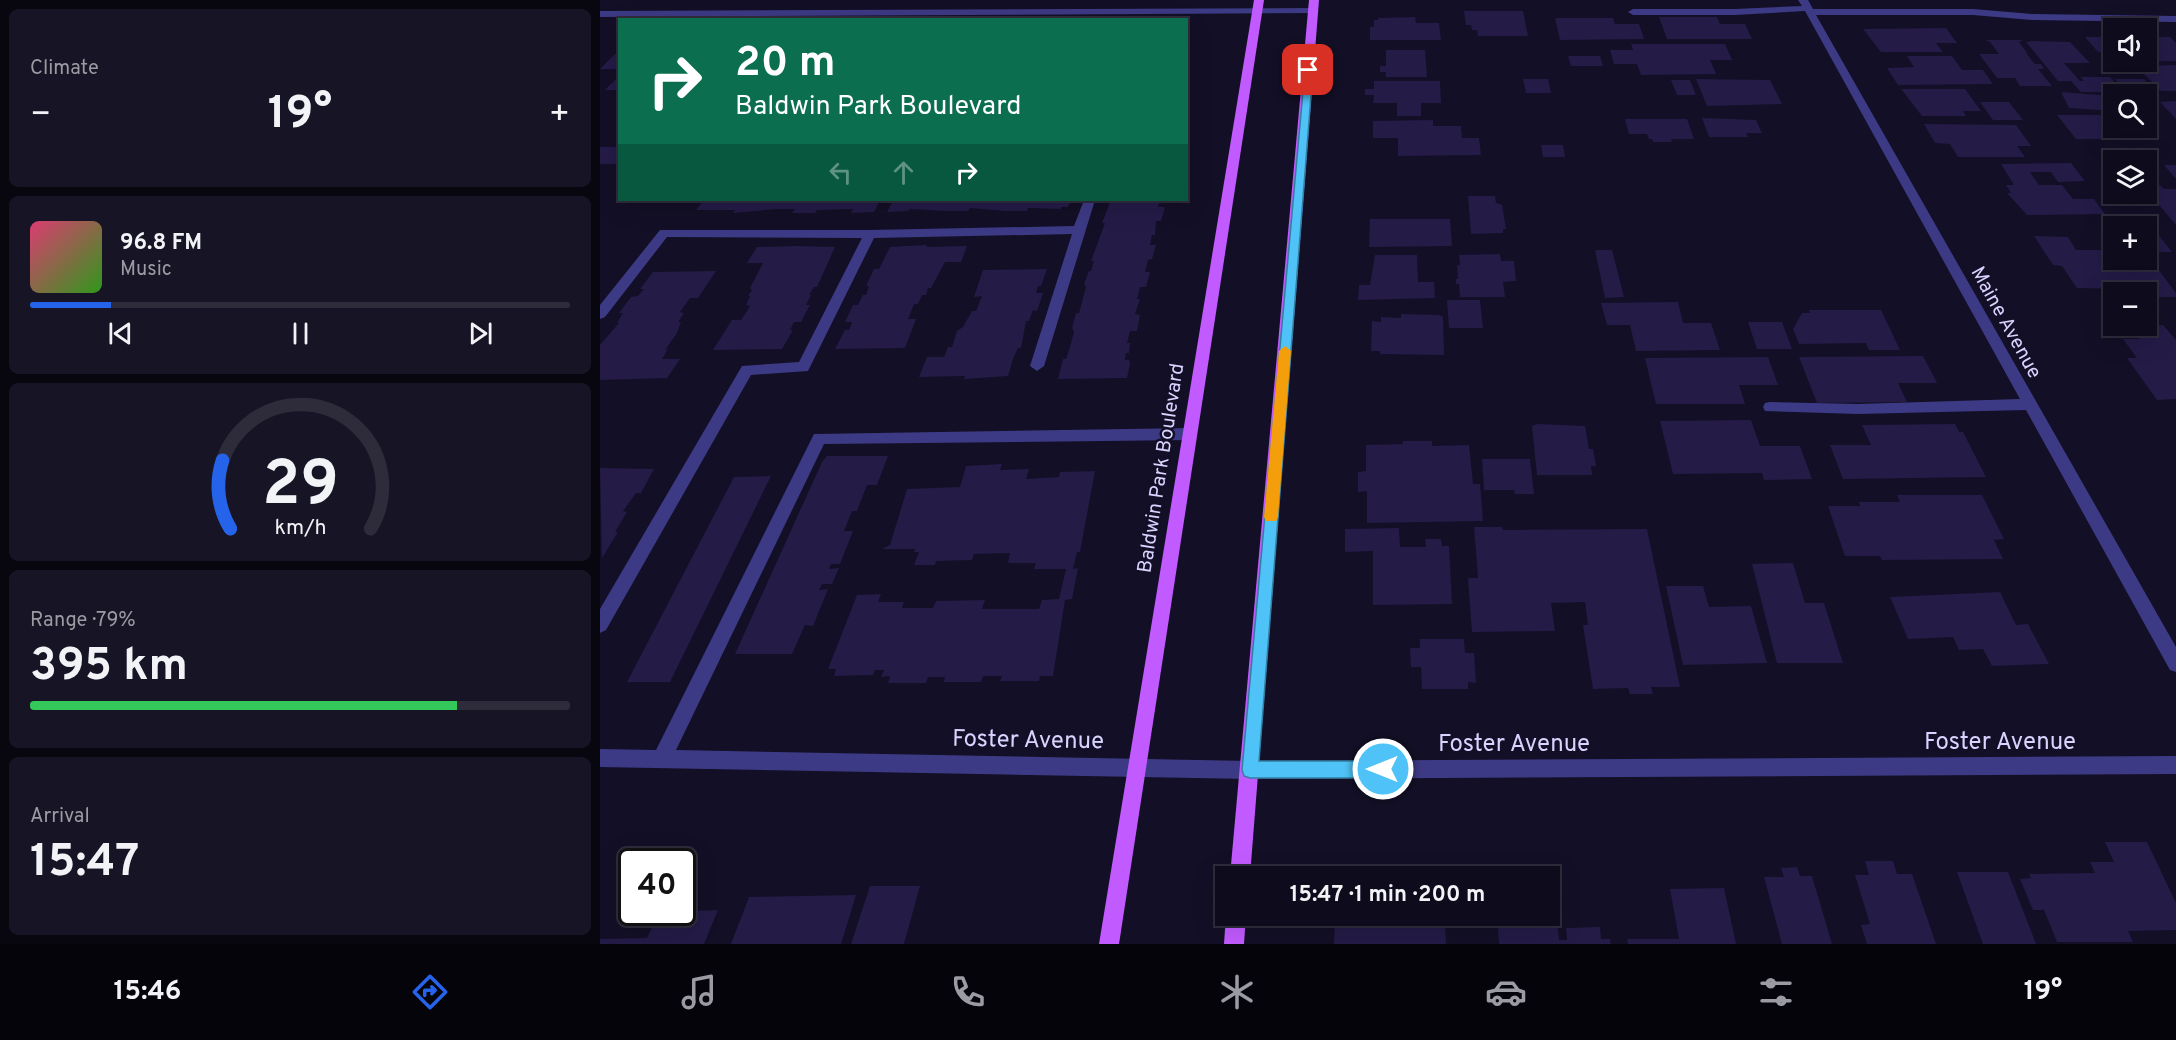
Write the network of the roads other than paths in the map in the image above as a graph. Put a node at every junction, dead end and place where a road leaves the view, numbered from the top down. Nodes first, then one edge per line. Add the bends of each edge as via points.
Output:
1 (1258, 5) edge
2 (1314, 5) edge
3 (1807, 7) edge
4 (1633, 12) dead end
5 (600, 14) edge
6 (2176, 19) edge
7 (1089, 201) edge
8 (1079, 230) junction
9 (870, 234) junction
10 (600, 314) edge
11 (1037, 366) dead end
12 (2030, 404) junction
13 (1770, 406) dead end
14 (1190, 434) junction
15 (600, 625) edge
16 (2176, 664) edge
17 (600, 758) edge
18 (661, 760) junction
19 (2176, 765) edge
20 (1138, 767) junction
21 (1250, 770) junction
22 (1241, 866) edge
23 (1235, 926) edge
24 (1109, 944) edge
25 (1233, 944) edge

1 - 2 street
1 - 5 street
1 - 14 main road, Baldwin Park Boulevard
2 - 21 main road
3 - 4 street
3 - 6 street
3 - 12 street, Maine Avenue
7 - 8 street
8 - 9 street
8 - 11 street
9 - 10 street via 664,233
9 - 15 street via 803,367 747,370
12 - 13 street via 1858,410
12 - 16 street, Maine Avenue
14 - 18 street via 819,438
14 - 20 main road, Baldwin Park Boulevard
17 - 18 street, Foster Avenue
18 - 20 street, Foster Avenue
19 - 21 street, Foster Avenue
20 - 21 street, Foster Avenue
20 - 24 main road, Baldwin Park Boulevard
21 - 22 main road
23 - 25 main road

